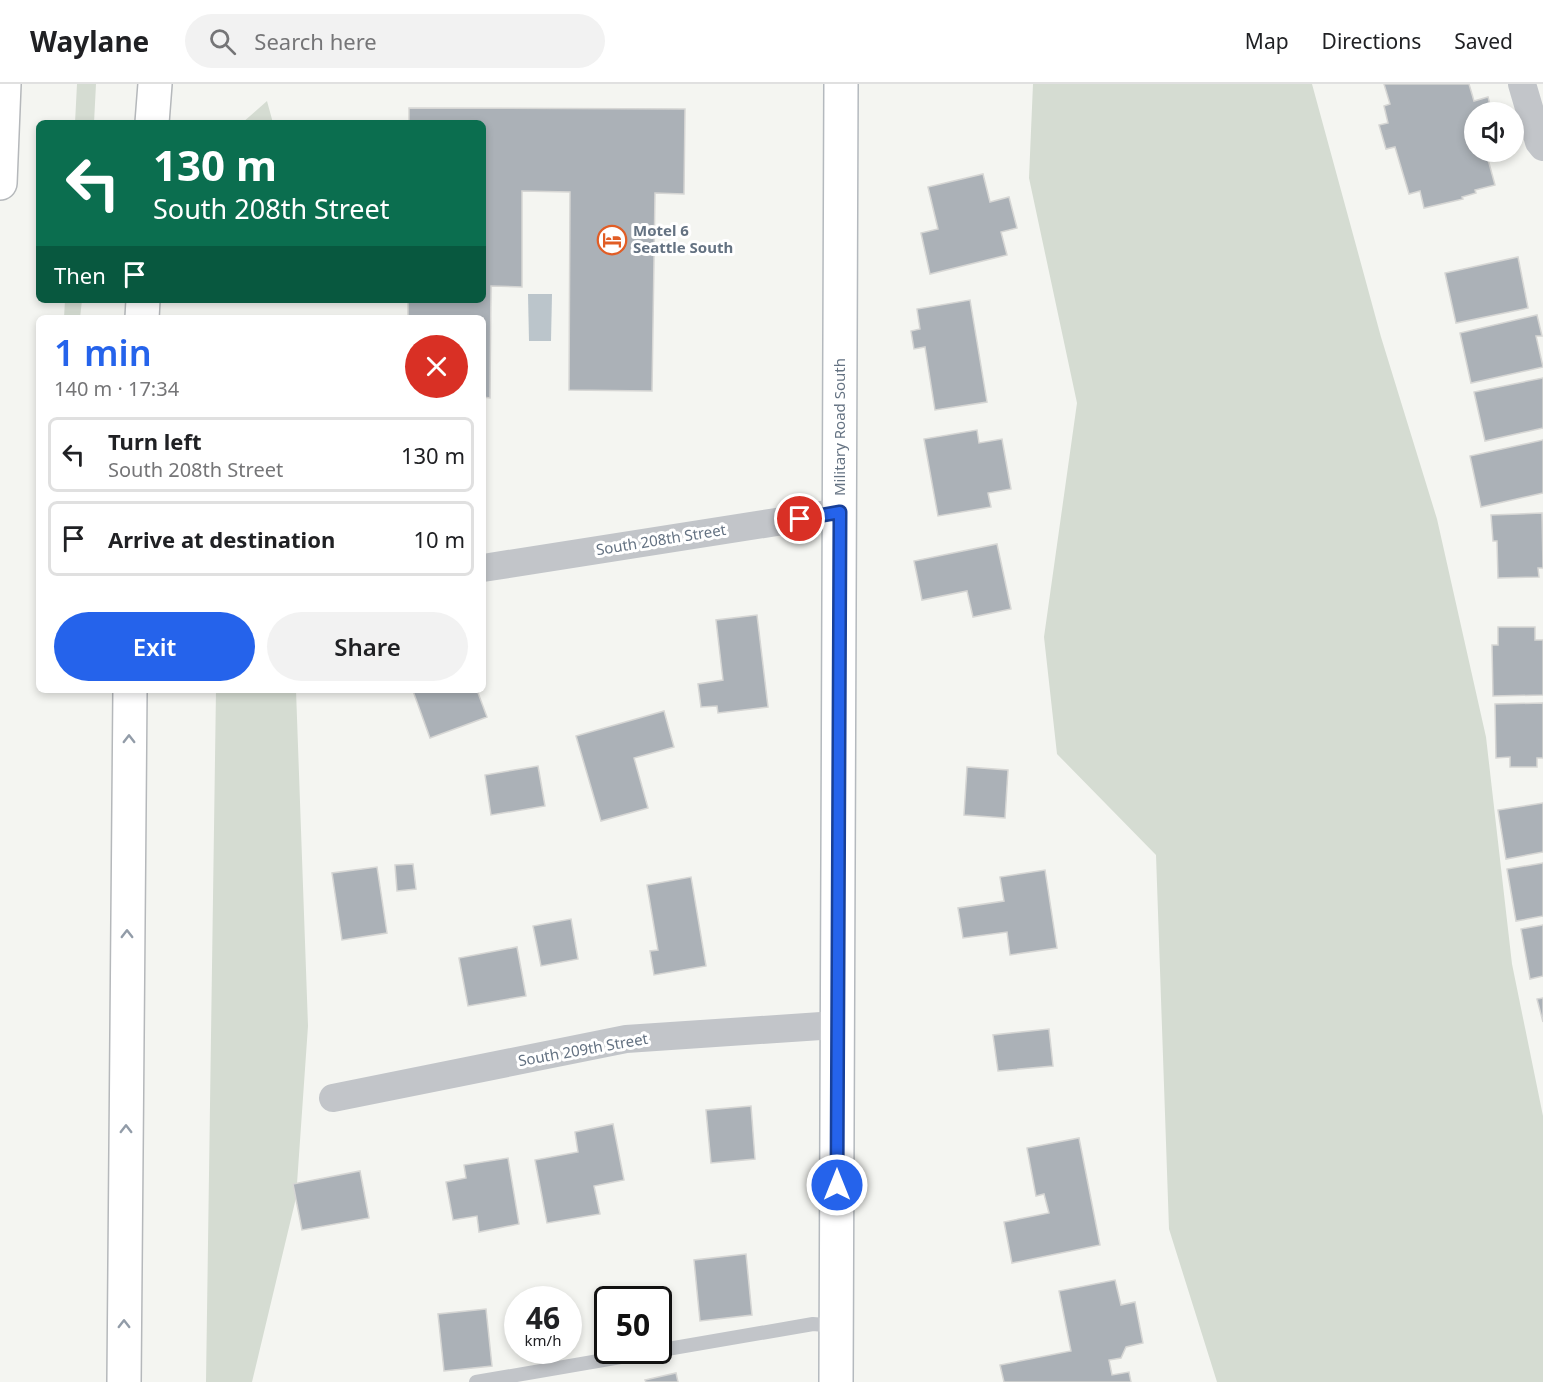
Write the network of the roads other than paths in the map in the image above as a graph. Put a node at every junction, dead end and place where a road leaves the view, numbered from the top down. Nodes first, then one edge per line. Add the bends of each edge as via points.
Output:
1 (4, 84) edge
2 (155, 84) edge
3 (161, 84) edge
4 (841, 84) edge
5 (1522, 84) edge
6 (153, 120) edge
7 (1543, 147) edge
8 (0, 183) edge
9 (840, 512) junction
10 (486, 568) edge
11 (130, 693) edge
12 (836, 1025) junction
13 (333, 1098) dead end
14 (836, 1326) junction
15 (123, 1382) edge
16 (476, 1382) edge
17 (836, 1382) edge

1 - 8 main road
2 - 6 main road
3 - 6 main road
4 - 9 main road, Military Road South
5 - 7 street
9 - 10 street, South 208th Street
9 - 12 main road, Military Road South
15 -> 11 main road
12 - 13 street, South 209th Street via 626,1039
12 - 14 main road, Military Road South
14 - 16 lane via 813,1324
14 - 17 main road, Military Road South

